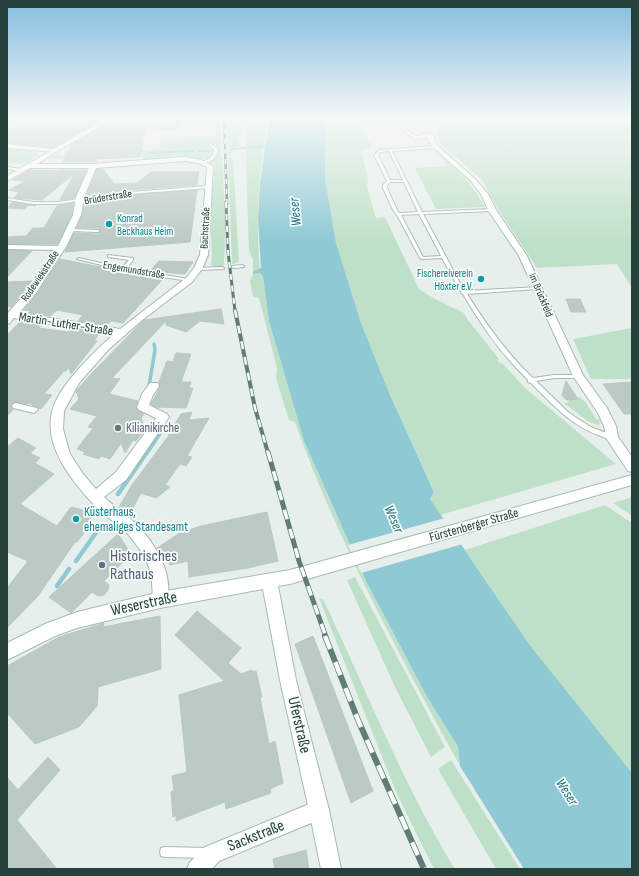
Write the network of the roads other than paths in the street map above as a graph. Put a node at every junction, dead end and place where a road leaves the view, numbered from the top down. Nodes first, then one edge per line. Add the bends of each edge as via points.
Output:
1 (39, 160) edge
2 (173, 160) edge
3 (192, 160) edge
4 (205, 160) edge
5 (379, 160) edge
6 (394, 160) edge
7 (452, 160) edge
8 (202, 161) junction
9 (28, 166) junction
10 (93, 166) junction
11 (7, 168) edge
12 (22, 170) junction
13 (7, 179) edge
14 (390, 181) junction
15 (404, 181) junction
16 (208, 186) junction
17 (7, 199) edge
18 (81, 201) junction
19 (492, 210) junction
20 (421, 213) junction
21 (398, 214) junction
22 (70, 230) junction
23 (98, 231) dead end
24 (7, 247) edge
25 (60, 248) junction
26 (108, 256) dead end
27 (443, 257) junction
28 (79, 259) dead end
29 (242, 266) dead end
30 (234, 267) dead end
31 (222, 268) dead end
32 (123, 269) junction
33 (198, 269) junction
34 (189, 280) junction
35 (537, 288) junction
36 (463, 293) junction
37 (9, 318) edge
38 (121, 332) junction
39 (578, 376) junction
40 (530, 381) junction
41 (154, 386) dead end
42 (16, 406) tunnel mouth
43 (34, 410) dead end
44 (612, 438) junction
45 (632, 467) edge
46 (632, 480) edge
47 (96, 496) junction
48 (269, 581) junction
49 (160, 600) junction
50 (7, 652) edge
51 (319, 810) junction
52 (165, 852) dead end
53 (212, 854) junction
54 (197, 869) edge
55 (332, 869) edge

1 - 9 street
2 - 10 street
3 - 8 street
4 - 8 lane
5 - 14 lane
6 - 15 lane
7 - 19 street, Im Brückfeld via 473,180
8 - 16 street, Bachstraße via 211,168
9 - 10 street
9 - 12 street
10 - 18 street, Rodewiekstraße via 80,197
11 - 12 lane
12 - 13 street
14 - 15 lane
14 - 21 lane via 385,188
15 - 20 lane
16 - 18 lane, Brüderstraße
16 - 33 street, Bachstraße via 205,248
17 - 18 lane, Brüderstraße via 33,203
18 - 22 street, Rodewiekstraße
19 - 20 lane
19 - 35 street, Im Brückfeld via 526,261
20 - 21 lane
20 - 27 lane
21 - 27 lane via 422,258
22 - 23 lane
22 - 25 street, Rodewiekstraße
24 - 25 street
25 - 37 street, Rodewiekstraße via 39,282
26 - 32 lane via 132,259
27 - 36 lane
28 - 32 lane, Engemundstraße
29 - 30 lane
31 - 33 lane
32 - 34 lane, Engemundstraße
33 - 34 street, Bachstraße
34 - 38 street, Bachstraße
35 - 36 lane
35 - 39 street, Im Brückfeld
36 - 40 lane via 484,326
37 - 38 street, Martin-Luther-Straße
38 - 47 street, Bachstraße via 84,370 56,413 62,452
39 - 40 lane via 543,377
39 - 44 street, Im Brückfeld via 607,418
40 - 44 lane via 575,420
41 - 47 street via 143,406 163,417 121,476
42 - 43 street
44 - 45 street, Im Brückfeld
46 - 48 street, Fürstenberger Straße via 297,576
47 - 49 street, Bachstraße via 106,508 131,528 143,543 158,570
48 - 49 street, Weserstraße
48 - 51 street, Uferstraße via 288,680
49 - 50 street, Weserstraße via 77,620
51 - 53 street, Sackstraße
51 - 55 street, Uferstraße
52 - 53 lane
53 - 54 street, Sackstraße

